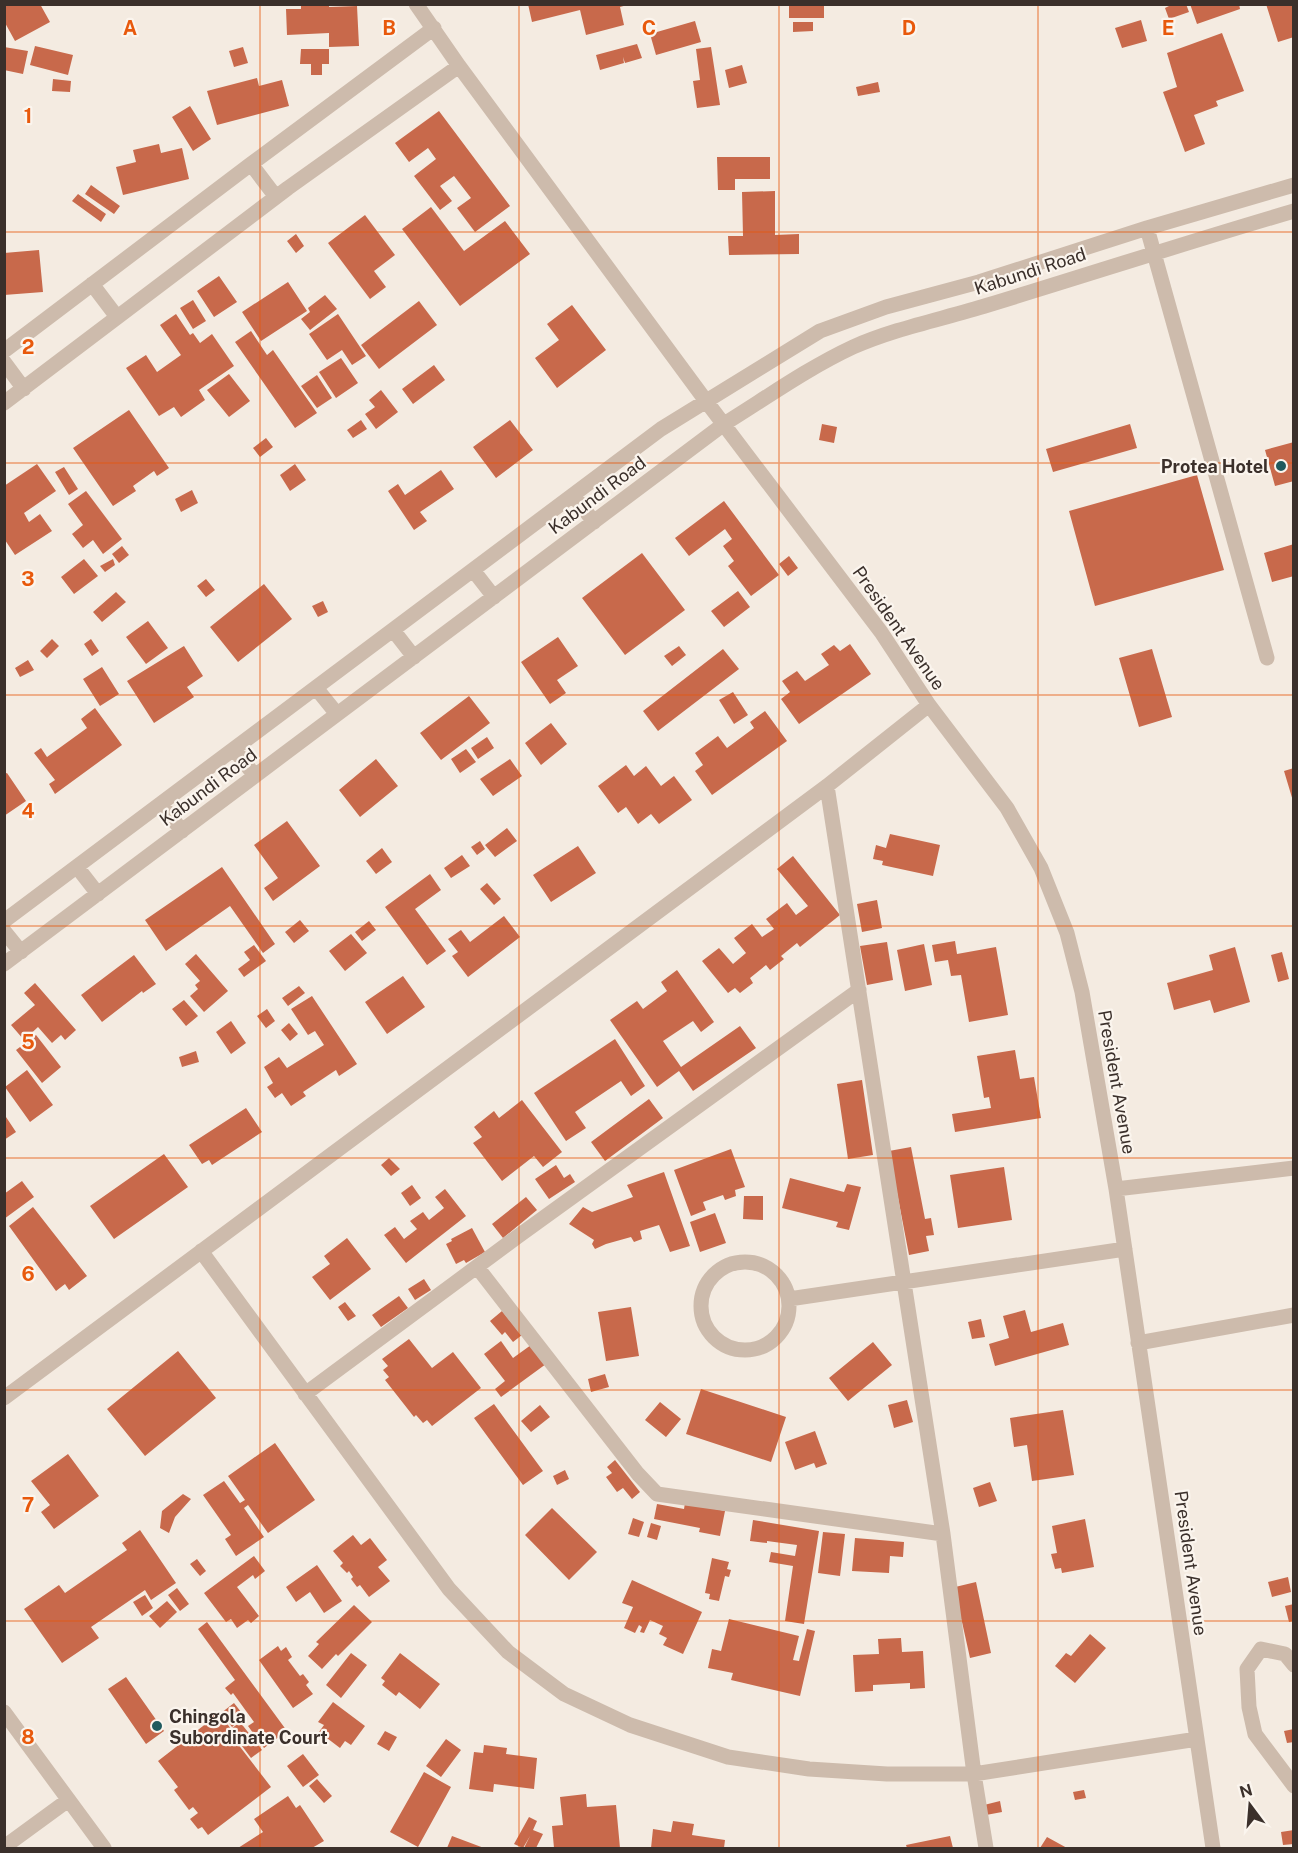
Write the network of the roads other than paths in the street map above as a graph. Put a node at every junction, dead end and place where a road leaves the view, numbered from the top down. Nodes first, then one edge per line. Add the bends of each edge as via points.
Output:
1 (416, 4) edge
2 (434, 28) junction
3 (459, 66) junction
4 (251, 164) junction
5 (1293, 185) edge
6 (276, 197) junction
7 (1293, 211) edge
8 (1147, 228) junction
9 (1154, 252) junction
10 (92, 284) junction
11 (117, 317) junction
12 (4, 351) edge
13 (4, 362) edge
14 (24, 389) junction
15 (706, 401) junction
16 (4, 403) edge
17 (724, 424) junction
18 (573, 495) junction
19 (594, 522) junction
20 (473, 570) junction
21 (494, 597) junction
22 (393, 630) junction
23 (414, 657) junction
24 (1267, 658) dead end
25 (316, 688) junction
26 (929, 705) junction
27 (338, 714) junction
28 (234, 749) junction
29 (255, 776) junction
30 (827, 786) junction
31 (161, 804) junction
32 (182, 831) junction
33 (77, 867) junction
34 (98, 894) junction
35 (4, 921) edge
36 (4, 931) edge
37 (21, 952) junction
38 (4, 964) edge
39 (859, 990) junction
40 (1293, 1168) edge
41 (1116, 1189) junction
42 (1125, 1249) junction
43 (201, 1251) junction
44 (477, 1267) junction
45 (903, 1281) junction
46 (789, 1299) junction
47 (1293, 1315) edge
48 (1138, 1343) junction
49 (304, 1394) junction
50 (4, 1398) edge
51 (943, 1534) junction
52 (1293, 1665) edge
53 (4, 1712) edge
54 (1197, 1739) junction
55 (974, 1774) junction
56 (1293, 1786) edge
57 (68, 1801) junction
58 (4, 1847) edge
59 (104, 1848) edge
60 (986, 1848) edge
61 (1213, 1848) edge

1 - 2 street, President Avenue
2 - 3 street, President Avenue
2 - 4 street
3 - 6 street
3 - 15 street, President Avenue
4 - 6 street
4 - 10 street
5 - 8 street, Kabundi Road
6 - 11 street
7 - 9 street, Kabundi Road
8 - 9 street
8 - 15 street, Kabundi Road via 979,282 886,307 820,331
9 - 17 street, Kabundi Road via 854,347
9 - 24 street
10 - 11 street
10 - 12 street
11 - 14 street
13 - 14 street
14 - 16 street
15 - 17 street, President Avenue
15 - 18 street, Kabundi Road
17 - 19 street, Kabundi Road
17 - 26 street, President Avenue via 881,632
18 - 19 street
18 - 20 street, Kabundi Road
19 - 21 street, Kabundi Road
20 - 21 street
20 - 22 street, Kabundi Road
21 - 23 street, Kabundi Road
22 - 23 street
22 - 25 street, Kabundi Road
23 - 27 street, Kabundi Road
25 - 27 street
25 - 28 street, Kabundi Road
26 - 30 street
26 - 41 street, President Avenue via 1007,808 1041,868 1067,933 1082,992
27 - 29 street, Kabundi Road
28 - 29 street
28 - 31 street, Kabundi Road
29 - 32 street, Kabundi Road
30 - 39 street
30 - 43 street
31 - 32 street
31 - 33 street, Kabundi Road
32 - 34 street, Kabundi Road
33 - 34 street
33 - 35 street, Kabundi Road
34 - 37 street, Kabundi Road
36 - 37 street
37 - 38 street, Kabundi Road
39 - 44 street
39 - 45 street
40 - 41 street
41 - 42 street, President Avenue
42 - 45 street
42 - 48 street, President Avenue
43 - 49 street
43 - 50 street
44 - 49 street
44 - 51 street via 657,1494
45 - 46 street
45 - 51 street
46 - 46 street via 787,1322 781,1332 763,1347 752,1350 740,1351 719,1342 710,1334 701,1313 700,1302 709,1280 738,1262 761,1265 771,1271 780,1278
47 - 48 street
48 - 54 street, President Avenue
49 - 55 street via 449,1589 508,1652 564,1694 630,1725 728,1757 809,1769
51 - 55 street
52 - 56 street via 1285,1653 1261,1649 1247,1669 1255,1734
53 - 57 street
54 - 55 street
54 - 61 street, President Avenue
55 - 60 street
57 - 58 street
57 - 59 street

